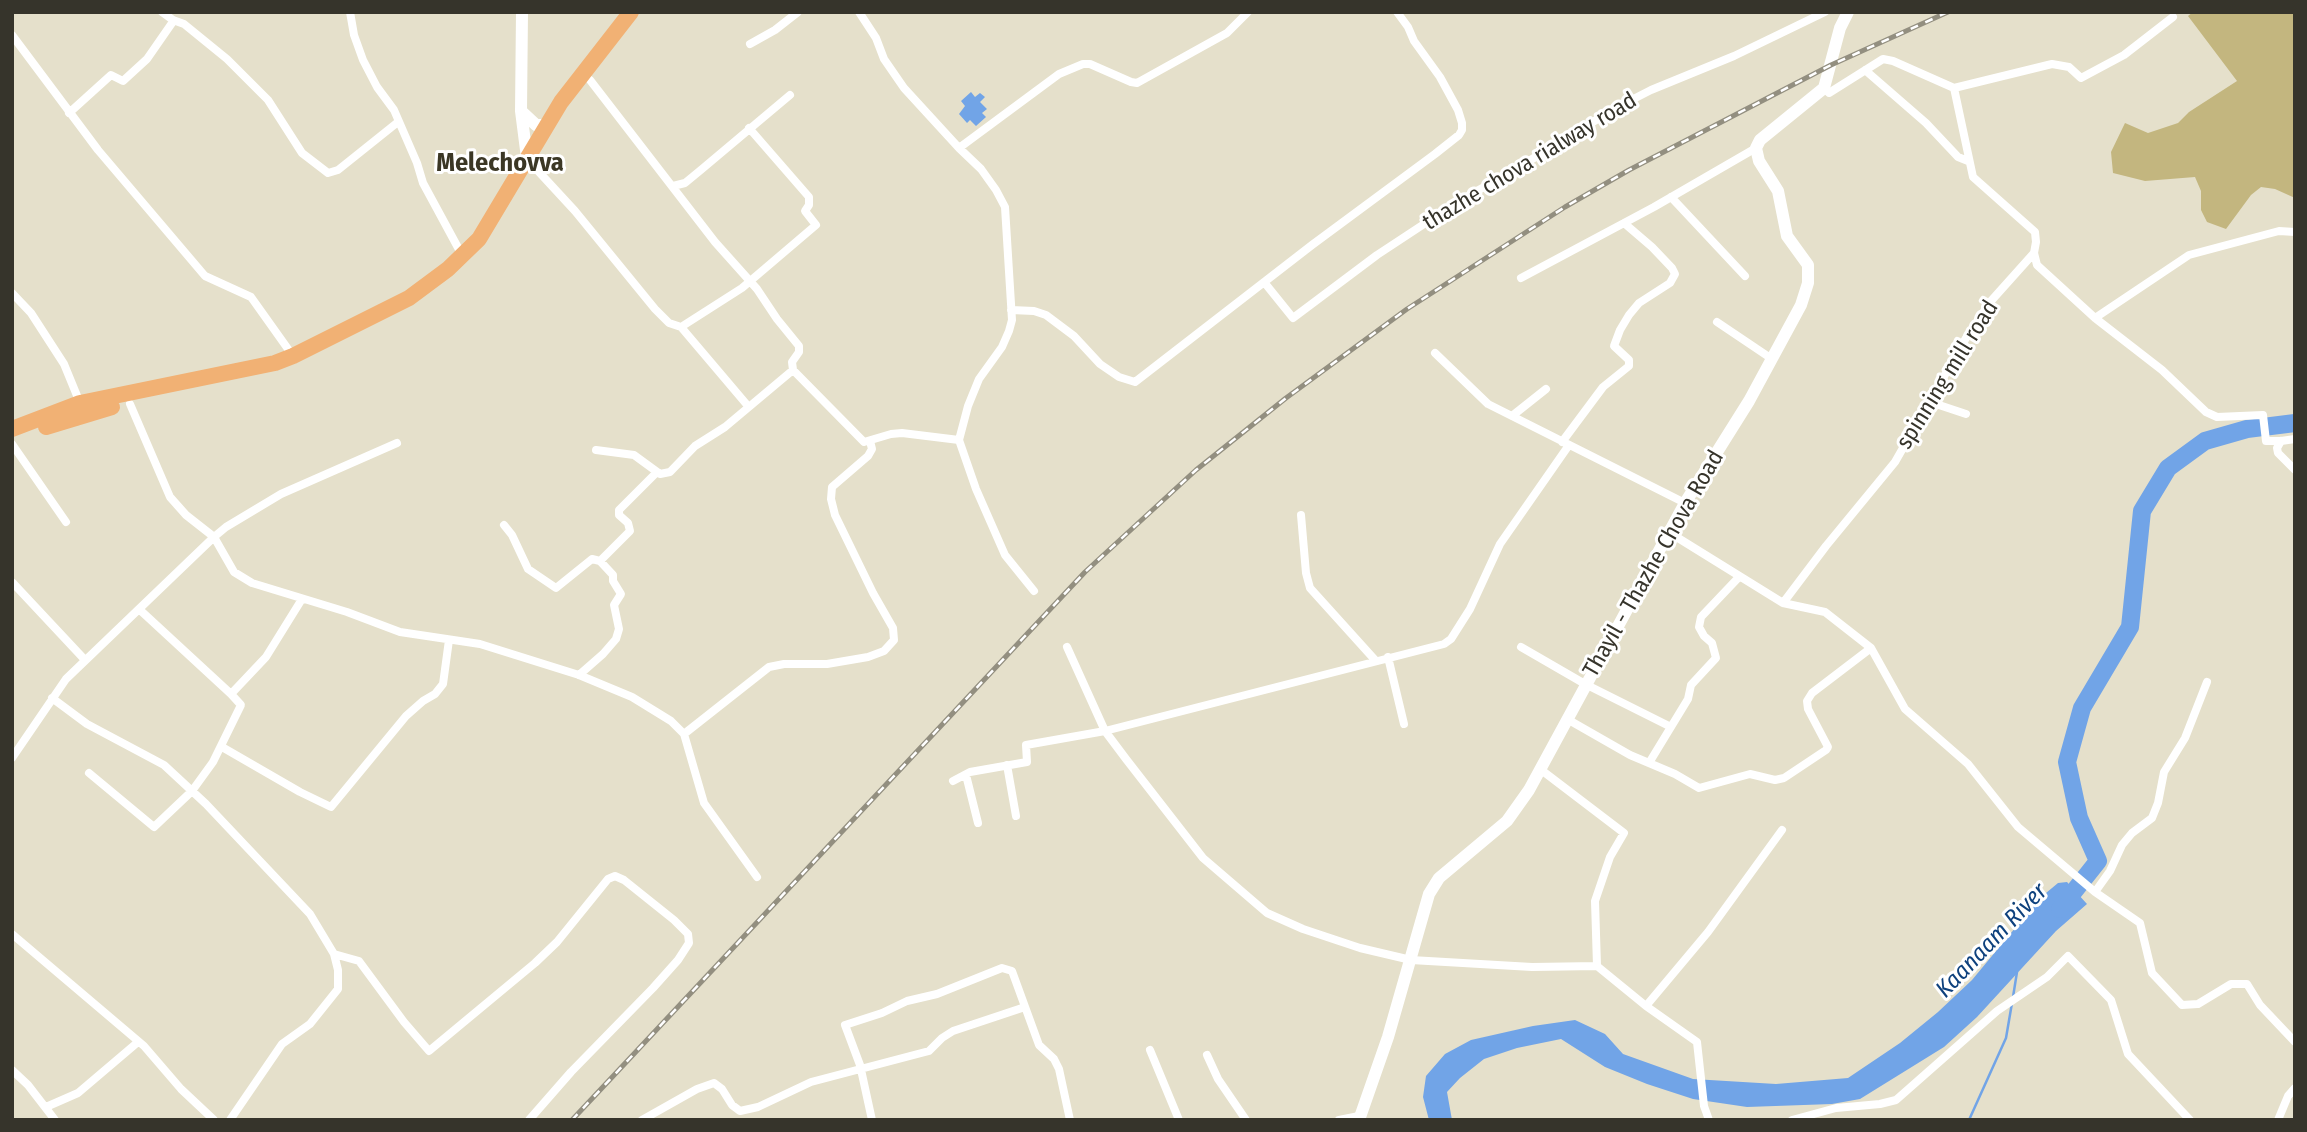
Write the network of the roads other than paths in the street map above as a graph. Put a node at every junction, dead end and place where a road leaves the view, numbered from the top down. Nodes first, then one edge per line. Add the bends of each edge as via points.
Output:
1 (162, 12) edge
2 (350, 12) edge
3 (522, 12) edge
4 (631, 12) edge
5 (642, 12) edge
6 (798, 12) edge
7 (859, 12) edge
8 (1248, 12) edge
9 (1396, 12) edge
10 (1825, 12) edge
11 (1847, 12) edge
12 (2173, 17) dead end
13 (173, 20) junction
14 (12, 35) edge
15 (750, 44) dead end
16 (1865, 70) junction
17 (586, 76) junction
18 (1824, 88) junction
19 (1954, 88) junction
20 (790, 95) dead end
21 (521, 111) junction
22 (69, 113) junction
23 (398, 122) junction
24 (548, 125) junction
25 (749, 128) junction
26 (959, 148) junction
27 (1756, 148) junction
28 (527, 158) junction
29 (1968, 158) junction
30 (673, 186) junction
31 (1671, 197) junction
32 (1624, 223) junction
33 (2295, 232) edge
34 (2034, 253) junction
35 (462, 255) junction
36 (1745, 275) dead end
37 (1521, 278) dead end
38 (749, 281) junction
39 (1264, 282) junction
40 (12, 293) edge
41 (409, 298) junction
42 (1010, 310) junction
43 (2095, 318) junction
44 (1717, 322) dead end
45 (681, 327) junction
46 (1435, 353) dead end
47 (293, 356) junction
48 (1772, 359) junction
49 (793, 370) junction
50 (1546, 389) dead end
51 (129, 399) junction
52 (1930, 402) junction
53 (80, 403) junction
54 (748, 407) junction
55 (1966, 414) dead end
56 (1512, 416) junction
57 (13, 429) edge
58 (2295, 439) edge
59 (959, 440) junction
60 (870, 441) junction
61 (2281, 441) junction
62 (12, 442) edge
63 (397, 443) dead end
64 (1566, 444) junction
65 (596, 450) dead end
66 (2295, 470) edge
67 (657, 472) junction
68 (1685, 503) junction
69 (1301, 515) dead end
70 (66, 522) dead end
71 (504, 525) dead end
72 (1671, 533) junction
73 (214, 537) junction
74 (600, 561) junction
75 (1739, 577) junction
76 (12, 582) edge
77 (1034, 592) dead end
78 (302, 599) junction
79 (1783, 603) junction
80 (140, 610) junction
81 (449, 640) junction
82 (1067, 647) dead end
83 (1521, 647) dead end
84 (1871, 648) junction
85 (1388, 657) junction
86 (85, 660) junction
87 (1375, 660) junction
88 (579, 675) junction
89 (2207, 682) dead end
90 (1586, 684) junction
91 (231, 694) junction
92 (52, 698) junction
93 (1567, 719) junction
94 (1404, 724) dead end
95 (1671, 727) junction
96 (1105, 731) junction
97 (684, 734) junction
98 (222, 747) junction
99 (12, 758) edge
100 (1649, 764) junction
101 (1007, 765) junction
102 (1540, 769) junction
103 (89, 773) dead end
104 (965, 775) junction
105 (953, 781) dead end
106 (192, 792) junction
107 (1016, 816) dead end
108 (978, 823) dead end
109 (1782, 830) dead end
110 (757, 877) dead end
111 (2095, 892) junction
112 (12, 934) edge
113 (334, 954) junction
114 (1411, 960) junction
115 (1597, 966) junction
116 (1646, 1006) junction
117 (1025, 1007) junction
118 (138, 1042) junction
119 (2295, 1042) edge
120 (1150, 1050) dead end
121 (1207, 1055) dead end
122 (861, 1069) junction
123 (12, 1070) edge
124 (2295, 1088) edge
125 (46, 1107) junction
126 (1359, 1118) edge
127 (55, 1120) edge
128 (214, 1120) edge
129 (230, 1120) edge
130 (529, 1120) edge
131 (642, 1120) edge
132 (872, 1120) edge
133 (1070, 1120) edge
134 (1179, 1120) edge
135 (1246, 1120) edge
136 (1339, 1120) edge
137 (1709, 1120) edge
138 (1792, 1120) edge
139 (2190, 1120) edge
140 (2278, 1120) edge

1 - 13 street
2 - 23 street via 363,60
3 - 21 street
4 - 17 highway
5 - 17 highway
6 - 15 street
7 - 26 street via 904,89
8 - 26 street via 1227,33 1137,82 1090,64 1059,74
9 - 39 street via 1452,98 1462,130
10 - 39 street, thazhe chova rialway road via 1614,109 1377,254 1293,318
11 - 18 street
12 - 19 street via 2124,55 2081,78 2069,67 2052,64
13 - 22 street via 133,73 124,81 111,75
13 - 23 street via 227,59 268,100 302,153 328,173
14 - 22 street
16 - 18 street via 1829,93
16 - 19 street via 1883,60 1893,61
16 - 29 street via 1958,157 1968,162
17 - 24 highway via 561,102
17 - 30 street
18 - 27 street
19 - 29 street
20 - 25 street
21 - 24 street via 536,125
21 - 28 street
22 - 47 street via 205,276 251,297
23 - 35 street via 423,183
24 - 28 highway
25 - 30 street via 685,183
25 - 38 street via 808,197 805,211 816,225
26 - 42 street via 981,169 1005,207
27 - 31 street
27 - 48 street, Thayil - Thazhe Chova Road via 1778,191 1787,236 1808,265 1801,305
28 - 35 highway via 479,239
28 - 45 street via 655,309 669,323
29 - 34 street via 1973,177 2035,233
30 - 38 street
31 - 32 street
31 - 36 street
32 - 37 street
32 - 64 street via 1675,274 1629,315 1614,346 1629,360 1629,366 1603,387
33 - 43 street via 2279,231 2189,255
34 - 43 street via 2037,265
34 - 52 street, spinning mill road via 1991,301
35 - 41 highway
38 - 45 street
38 - 49 street via 800,346
39 - 42 street via 1135,382 1100,364 1046,315
40 - 53 street via 32,313 64,364
41 - 47 highway
41 - 51 highway via 392,316 292,366
42 - 59 street via 1009,331 979,379
43 - 61 street via 2162,370 2206,412 2231,417 2263,415 2266,440
44 - 48 street
45 - 54 street
46 - 56 street via 1488,404
47 - 51 highway
48 - 68 street, Thayil - Thazhe Chova Road
49 - 54 street
49 - 60 street via 858,438
50 - 56 street
51 - 53 highway
51 - 62 highway
51 - 73 street via 170,496 186,516
52 - 55 street
52 - 79 street, spinning mill road via 1895,462
53 - 57 highway
54 - 67 street via 695,446 670,472
56 - 64 street
58 - 61 street
59 - 60 street via 902,433
59 - 77 street via 1005,555
60 - 97 street via 868,456 832,487 831,499 867,582 893,628 894,640 884,651 868,657 769,667
61 - 66 street via 2278,453
62 - 70 street
63 - 73 street via 281,494
64 - 68 street
64 - 85 street via 1500,544 1451,639
65 - 67 street via 634,455
67 - 74 street via 619,510 630,531
68 - 72 street, Thayil - Thazhe Chova Road
69 - 87 street via 1310,588
71 - 74 street via 528,569 556,588 587,561
72 - 75 street
72 - 90 street, Thayil - Thazhe Chova Road
73 - 78 street via 234,572 252,583
73 - 80 street
74 - 88 street via 621,594 614,605 619,629 603,654
75 - 79 street
75 - 95 street via 1701,617 1699,627 1712,643 1716,658 1691,685
76 - 86 street
78 - 81 street via 400,632
78 - 91 street via 266,657
79 - 84 street via 1825,612
80 - 86 street
80 - 91 street
81 - 88 street via 480,644
81 - 98 street via 443,684 406,716 331,807
82 - 96 street
83 - 90 street
84 - 100 street via 1812,693 1808,709 1828,747 1784,778 1750,775 1699,788
84 - 111 street via 1905,709 1968,764 2018,827
85 - 87 street
85 - 94 street
86 - 92 street
87 - 96 street
88 - 97 street via 632,697
89 - 111 street via 2185,738 2164,772 2152,817 2122,845
90 - 93 street, Thayil - Thazhe Chova Road
90 - 95 street
91 - 98 street via 241,705
92 - 99 street
92 - 106 street via 87,724 164,765
93 - 100 street
93 - 102 street, Thayil - Thazhe Chova Road
95 - 100 street
96 - 101 street via 1026,745 1027,762
96 - 114 street via 1203,858 1267,913 1360,948
97 - 110 street via 704,803
98 - 106 street
101 - 104 street
101 - 107 street
102 - 114 street, Thayil - Thazhe Chova Road via 1507,821 1439,878 1429,894
102 - 115 street via 1624,833 1595,901
103 - 106 street via 154,827
104 - 105 street
104 - 108 street
106 - 113 street via 310,914
109 - 116 street via 1708,932
111 - 119 street via 2140,923 2152,973 2182,1005 2198,1004 2231,984 2247,984
112 - 118 street
113 - 129 street via 338,989 310,1024 282,1044
113 - 130 street via 359,961 429,1051 557,942 608,879 624,880 674,920 688,934 689,943 678,960
114 - 115 street
114 - 126 street, Thayil - Thazhe Chova Road
115 - 116 street
116 - 137 street via 1697,1042
117 - 122 street via 953,1031 929,1051
117 - 122 street via 1012,971 1002,968 907,1001 845,1025
117 - 133 street via 1038,1045 1059,1069
118 - 125 street via 78,1093
118 - 128 street
120 - 134 street
121 - 135 street
122 - 131 street via 811,1082 740,1111 714,1083
122 - 132 street
123 - 125 street
124 - 140 street
125 - 127 street
126 - 136 street
138 - 139 street via 1817,1111 1896,1100 2068,956 2111,1000 2128,1054

